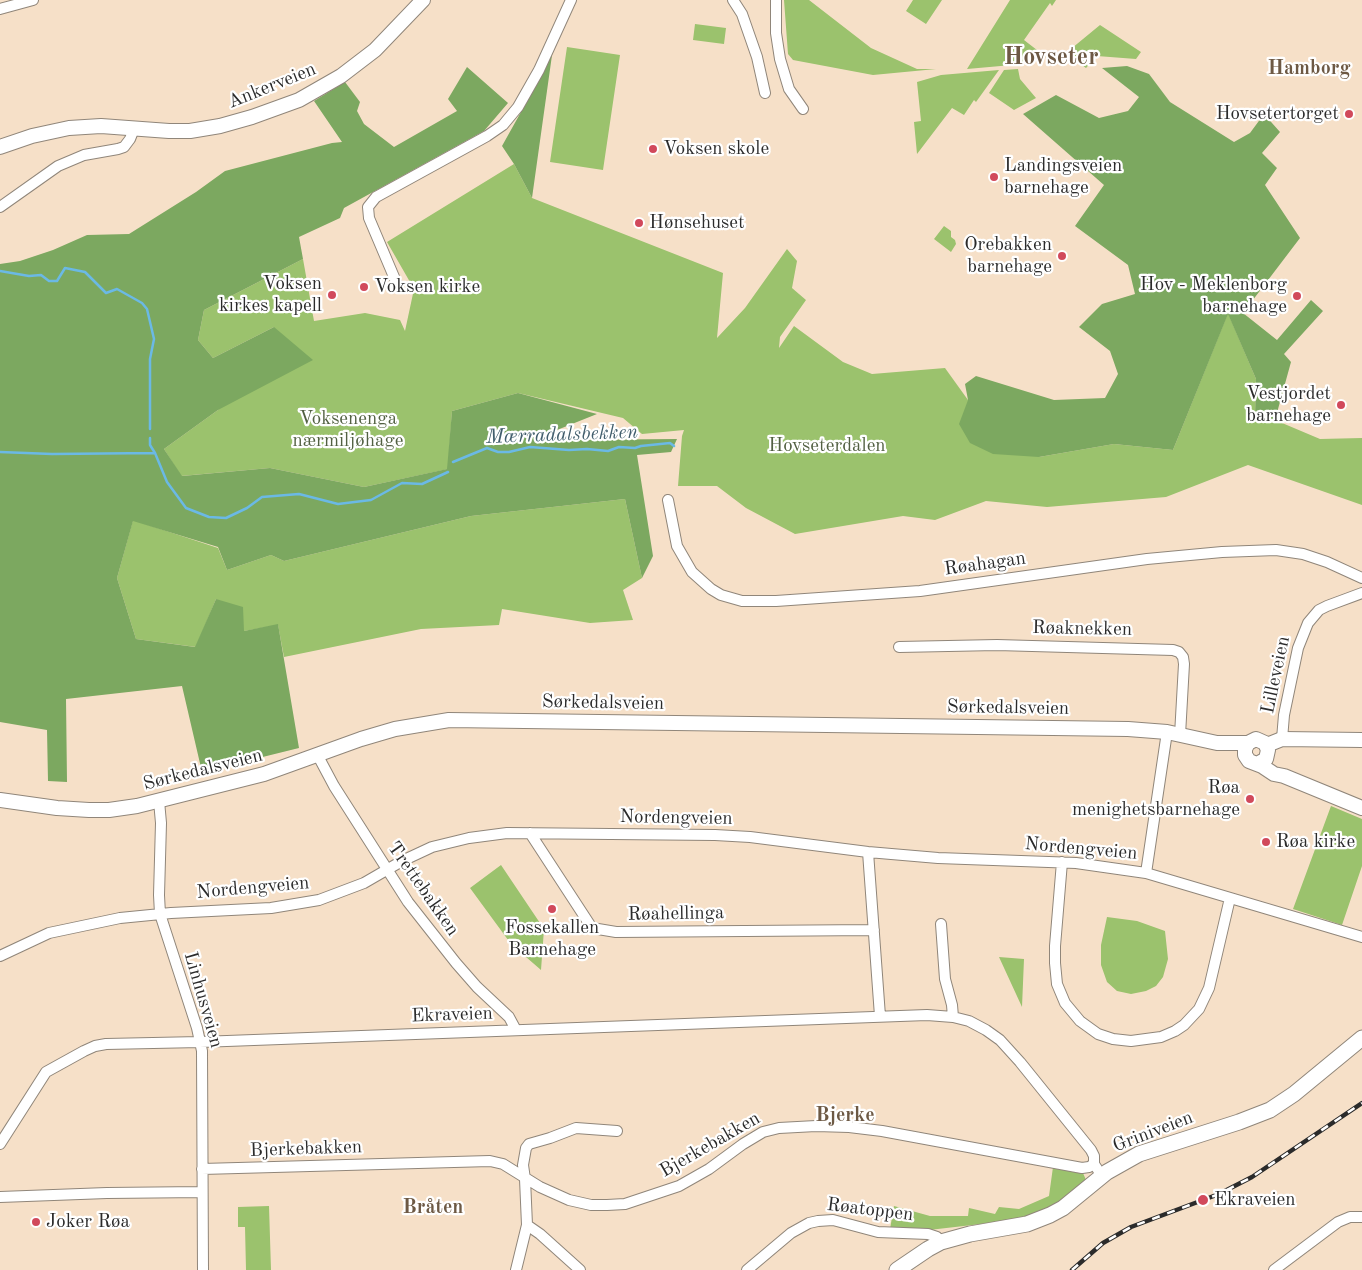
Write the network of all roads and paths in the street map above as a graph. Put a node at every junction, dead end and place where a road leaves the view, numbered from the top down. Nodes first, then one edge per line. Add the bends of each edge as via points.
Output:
1 (33, 0) edge
2 (423, 0) edge
3 (571, 0) edge
4 (733, 0) edge
5 (776, 0) edge
6 (0, 9) edge
7 (766, 93) dead end
8 (803, 109) dead end
9 (134, 129) junction
10 (0, 147) edge
11 (0, 207) edge
12 (397, 284) dead end
13 (668, 500) dead end
14 (1362, 578) edge
15 (1362, 593) edge
16 (899, 647) dead end
17 (1174, 734) junction
18 (1282, 739) junction
19 (1362, 740) edge
20 (1246, 749) junction
21 (1264, 755) junction
22 (318, 756) junction
23 (0, 800) edge
24 (159, 801) junction
25 (1362, 808) edge
26 (530, 833) junction
27 (868, 852) junction
28 (1062, 862) junction
29 (386, 870) junction
30 (1146, 873) junction
31 (1230, 898) junction
32 (160, 914) junction
33 (941, 924) dead end
34 (874, 930) junction
35 (1362, 936) edge
36 (0, 956) edge
37 (880, 1016) junction
38 (952, 1017) junction
39 (516, 1030) junction
40 (1362, 1038) edge
41 (200, 1042) junction
42 (617, 1131) dead end
43 (0, 1144) edge
44 (202, 1169) junction
45 (1098, 1170) junction
46 (525, 1178) junction
47 (202, 1192) junction
48 (0, 1198) edge
49 (1362, 1217) edge
50 (527, 1225) junction
51 (941, 1242) junction
52 (203, 1270) edge
53 (516, 1270) edge
54 (580, 1270) edge
55 (748, 1270) edge
56 (897, 1270) edge
57 (1274, 1270) edge

1 - 6 street
2 - 9 main road, Ankerveien via 384,42 356,65 299,100 209,128
3 - 12 street via 539,70 518,107 503,125 376,197 368,207 369,218
4 - 7 street via 742,14
5 - 8 street via 780,59 789,89
9 - 10 main road, Ankerveien via 68,128 37,134
9 - 11 street via 124,147 84,155 58,166
13 - 14 street, Røahagan via 677,546 692,572 711,589 742,601 920,591 1148,559 1222,552 1289,551
15 - 18 street, Lilleveien via 1319,610 1308,623 1298,648
16 - 17 street, Røaknekken via 997,645 1173,650 1183,657 1184,664
17 - 20 main road, Sørkedalsveien
17 - 22 main road, Sørkedalsveien via 1136,729 449,720 395,729
17 - 30 street
18 - 19 main road
18 - 21 main road
20 - 21 main road via 1249,761
20 - 21 main road, Sørkedalsveien via 1253,740 1259,740
21 - 25 main road via 1284,776
22 - 24 main road, Sørkedalsveien via 264,774
22 - 29 street, Trettebakken
23 - 24 main road, Sørkedalsveien via 100,810
24 - 32 street, Linhusveien
26 - 27 street, Nordengveien via 752,837
26 - 29 street, Nordengveien via 486,835 443,844
26 - 34 street, Røahellinga via 592,928 616,932
27 - 28 street, Nordengveien
27 - 34 street
28 - 30 street, Nordengveien
28 - 31 street via 1055,963 1057,984 1064,1003 1080,1021 1098,1034 1113,1039 1131,1041 1161,1037 1184,1025 1199,1009 1209,988
29 - 32 street, Nordengveien via 364,883 307,903
29 - 39 street, Trettebakken via 429,930 478,987 509,1017
30 - 31 street, Nordengveien
31 - 35 street, Nordengveien
32 - 36 street, Nordengveien via 120,918 49,933
32 - 41 street, Linhusveien
33 - 38 street via 944,979
34 - 37 street
37 - 38 street, Ekraveien
37 - 39 street, Ekraveien
38 - 45 street, Ekraveien via 978,1025 1006,1046 1091,1150
39 - 41 street, Ekraveien
40 - 45 main road, Griniveien via 1270,1110
41 - 43 street, Ekraveien via 106,1044 84,1051 46,1072
41 - 44 street, Linhusveien
42 - 46 street via 576,1128 529,1144 524,1157
44 - 46 street, Bjerkebakken via 490,1161 503,1164
44 - 47 street, Linhusveien
45 - 46 street, Bjerkebakken via 882,1131 816,1126 763,1132 679,1186 625,1204 582,1204 551,1193
45 - 51 main road, Griniveien via 1063,1208 1044,1218
46 - 50 street
47 - 48 street
47 - 52 street, Linhusveien
49 - 57 street via 1338,1222
50 - 53 street
50 - 54 street
51 - 55 street, Røatoppen via 928,1234 878,1232 833,1220 818,1221 791,1233
51 - 56 main road, Griniveien

